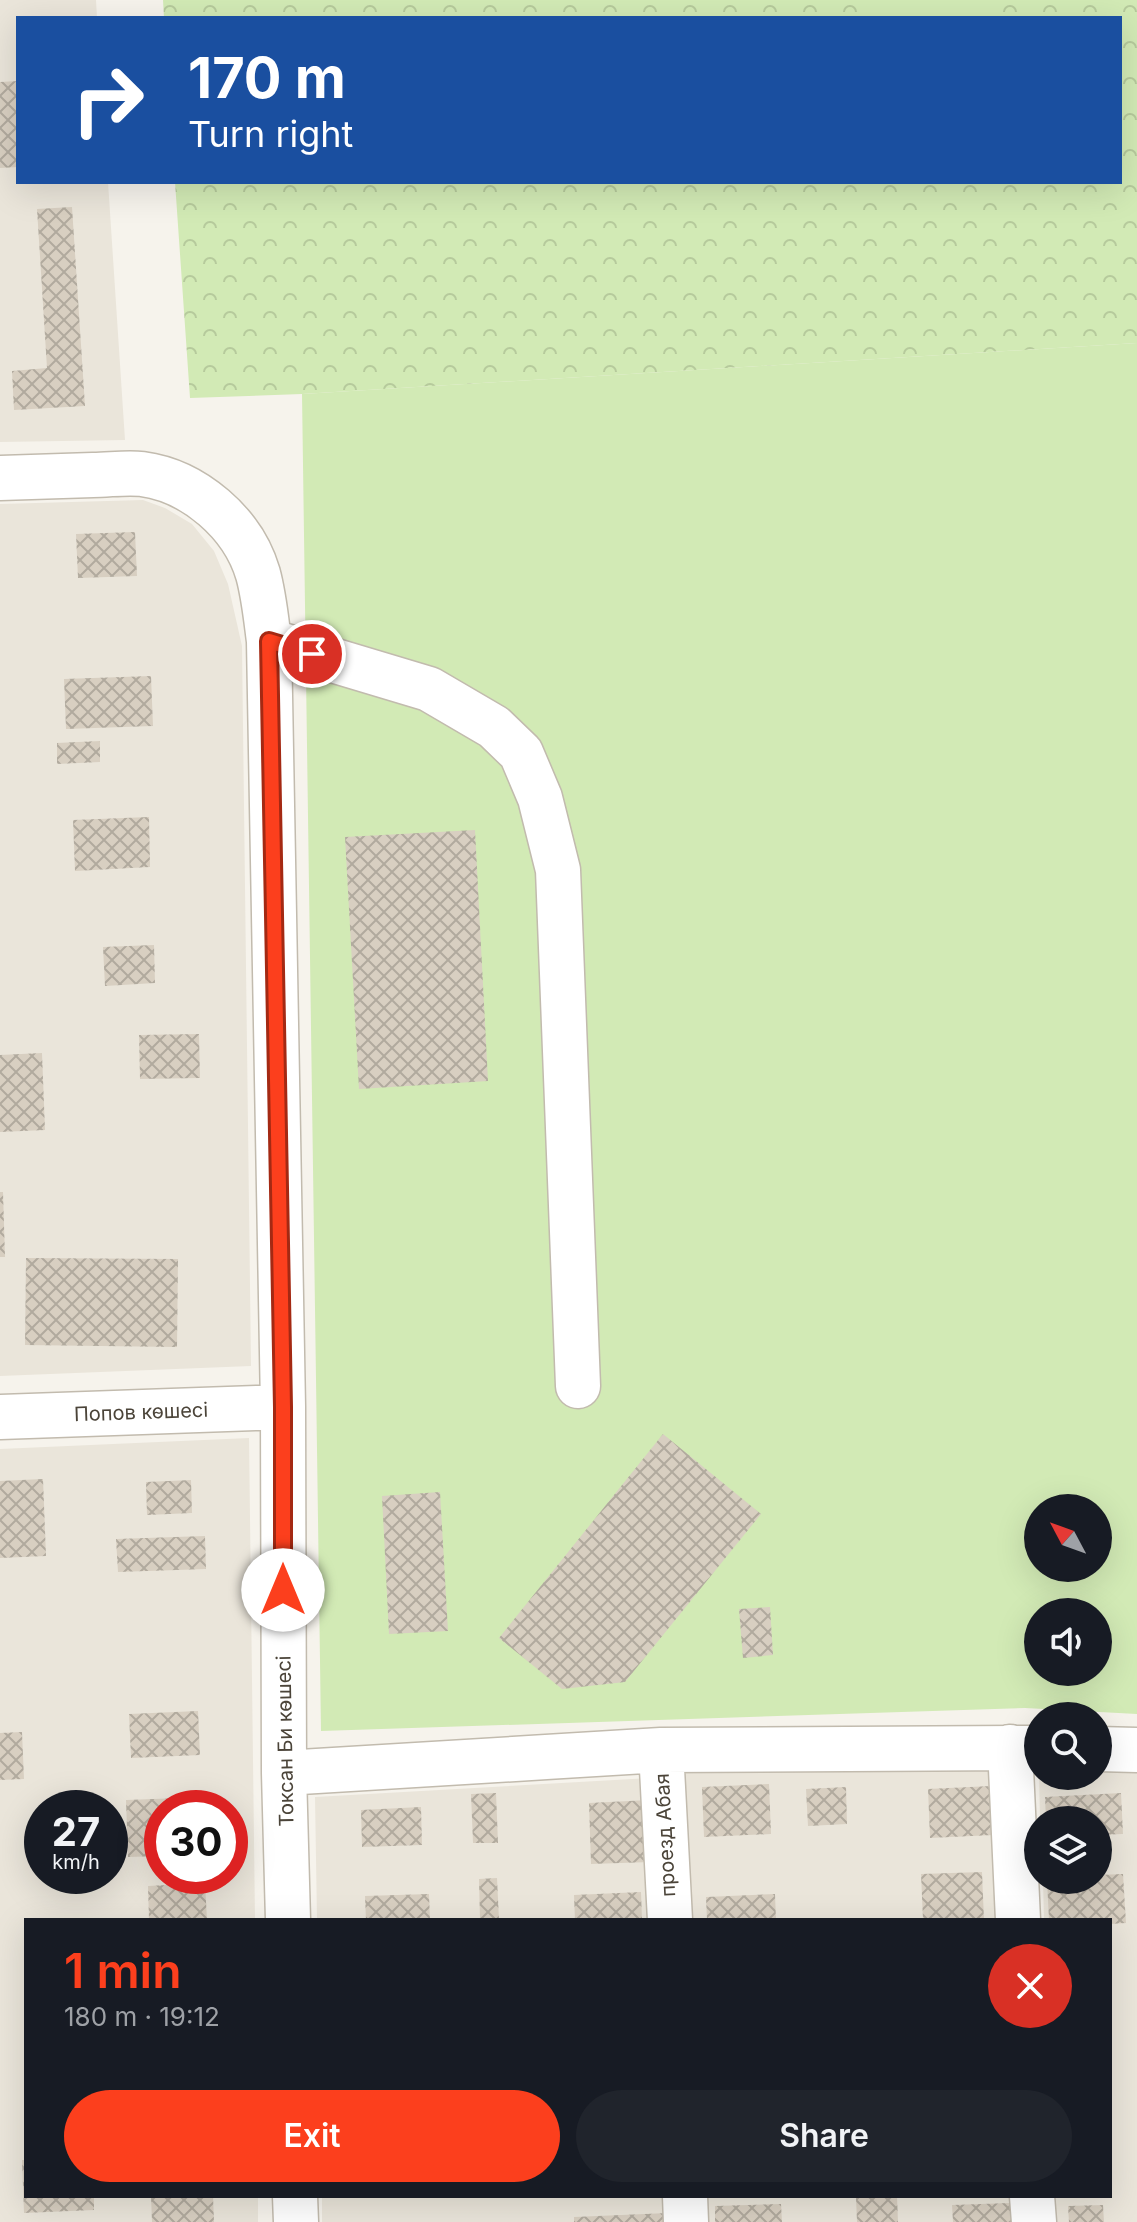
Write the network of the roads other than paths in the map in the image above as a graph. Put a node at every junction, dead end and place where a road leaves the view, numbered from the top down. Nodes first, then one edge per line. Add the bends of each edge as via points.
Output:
1 (0, 478) edge
2 (269, 641) junction
3 (578, 1386) dead end
4 (283, 1407) junction
5 (0, 1417) edge
6 (1024, 1748) edge
7 (1112, 1749) edge
8 (661, 1750) junction
9 (1137, 1750) edge
10 (284, 1773) junction
11 (288, 1918) edge
12 (670, 1918) edge
13 (1018, 1918) edge
14 (295, 2198) edge
15 (685, 2198) edge
16 (1032, 2198) edge
17 (296, 2222) edge
18 (686, 2222) edge
19 (1034, 2222) edge

1 - 2 street, Токсан Би көшесі via 140,474 186,487 221,513 247,549 265,604
2 - 3 street via 429,689 494,727 526,764 558,870
2 - 4 street, Токсан Би көшесі
4 - 5 street, Попов көшесі
4 - 10 street, Токсан Би көшесі
6 - 8 street
6 - 13 street
7 - 9 street
8 - 10 street
8 - 12 street, проезд Абая
10 - 11 street, Токсан Би көшесі
14 - 17 street
15 - 18 street
16 - 19 street

